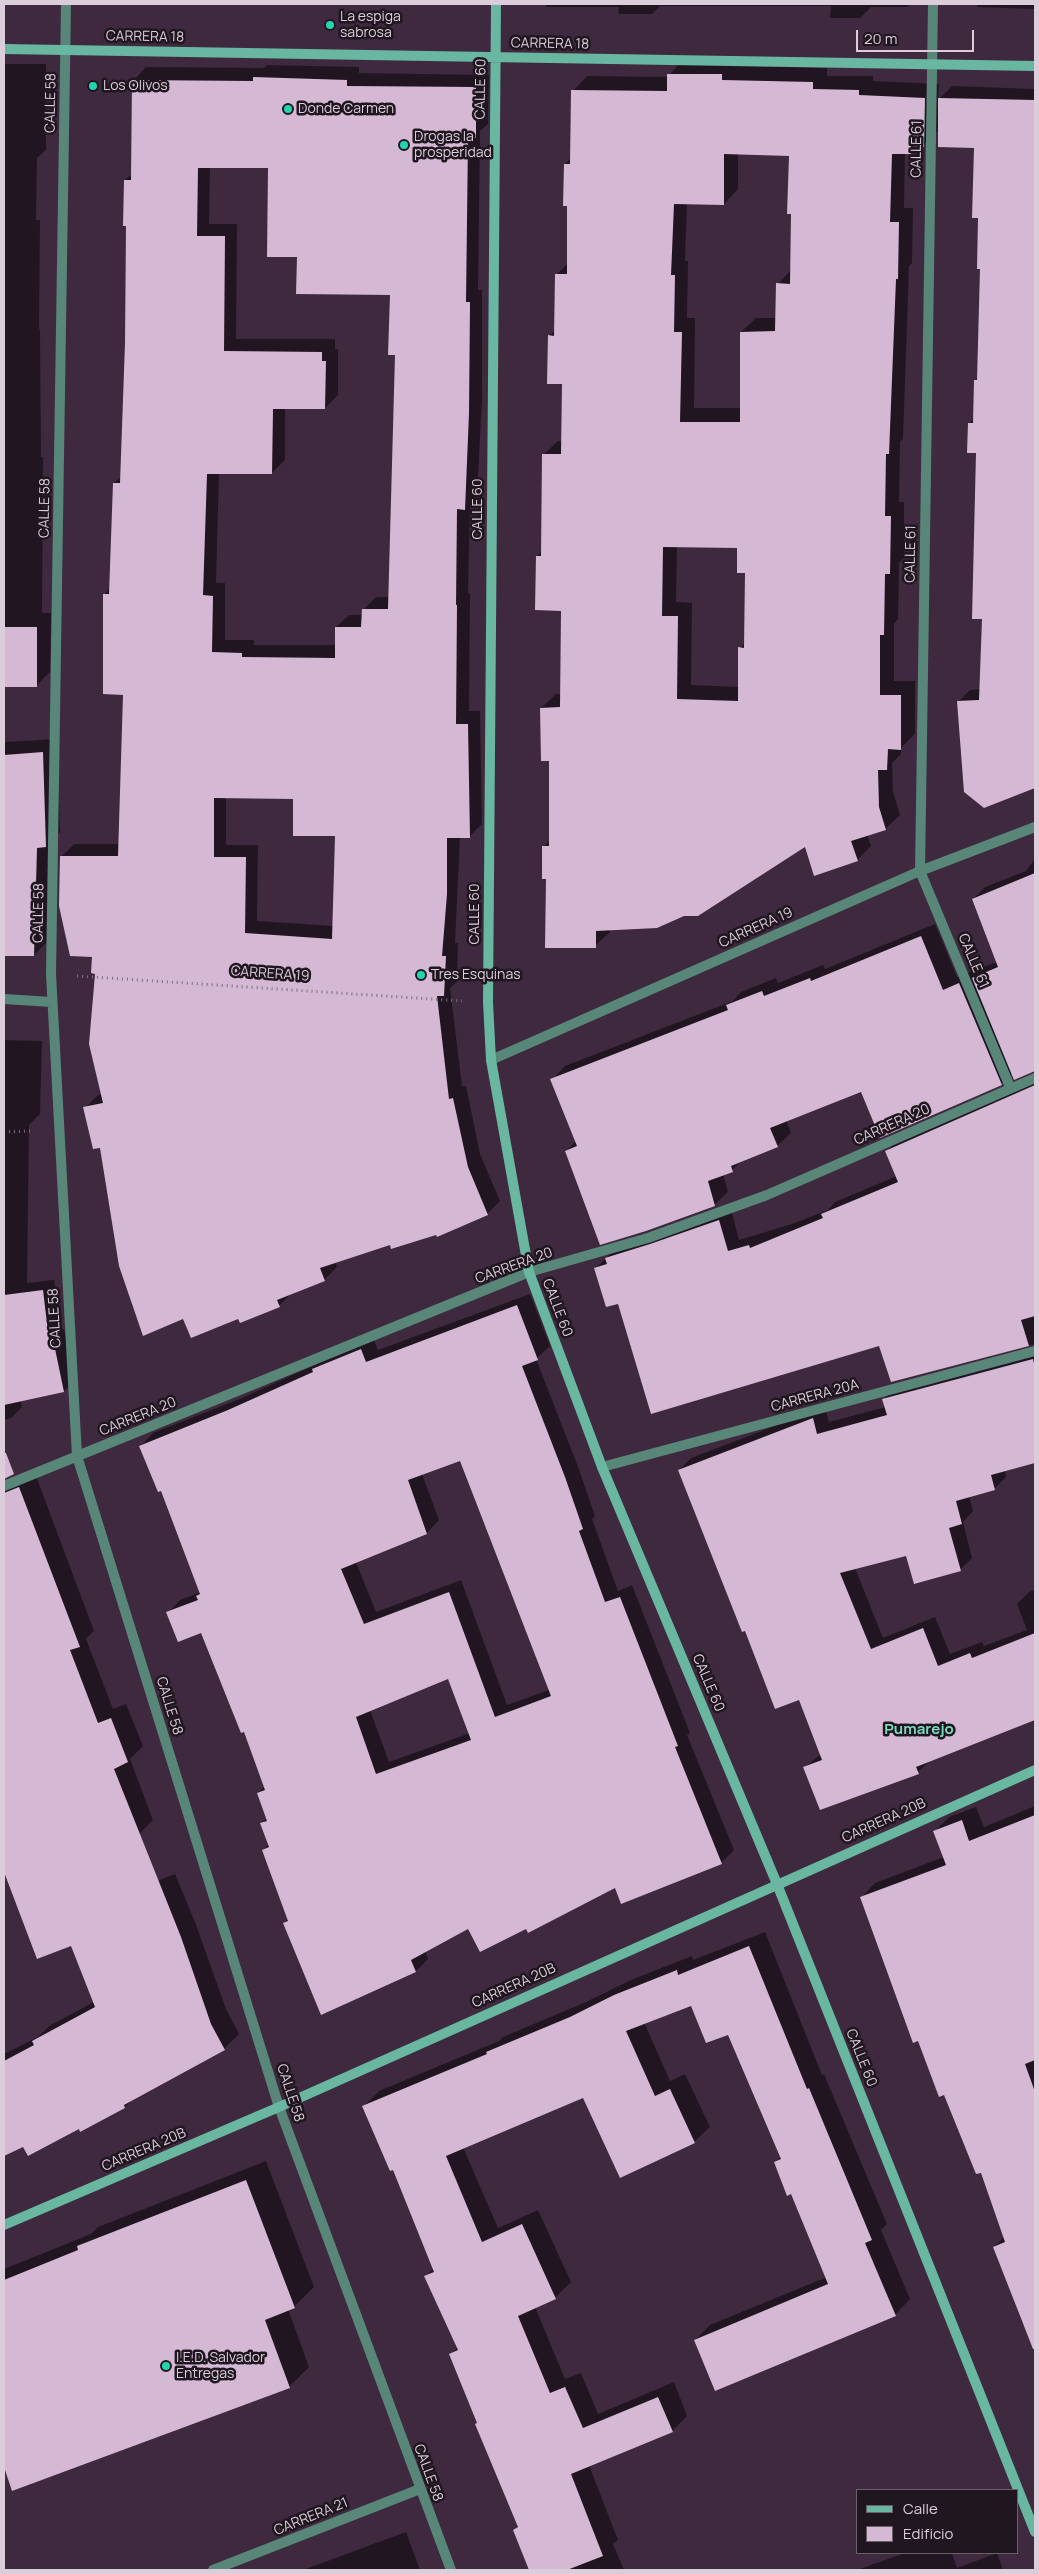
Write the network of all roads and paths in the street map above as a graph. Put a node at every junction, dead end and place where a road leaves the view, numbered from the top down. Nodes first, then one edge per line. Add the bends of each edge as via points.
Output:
1 (66, 4) edge
2 (496, 4) edge
3 (933, 4) edge
4 (4, 48) edge
5 (66, 50) junction
6 (495, 57) junction
7 (932, 64) junction
8 (1035, 66) edge
9 (1035, 827) edge
10 (920, 871) junction
11 (51, 974) junction
12 (4, 999) edge
13 (52, 1002) junction
14 (488, 1002) junction
15 (491, 1060) junction
16 (1035, 1078) edge
17 (1010, 1087) junction
18 (529, 1272) junction
19 (1035, 1351) edge
20 (77, 1456) junction
21 (602, 1468) junction
22 (4, 1486) edge
23 (1035, 1770) edge
24 (777, 1884) junction
25 (279, 2107) junction
26 (4, 2225) edge
27 (420, 2489) junction
28 (1018, 2489) edge
29 (1019, 2492) edge
30 (1035, 2532) edge
31 (213, 2570) edge
32 (451, 2570) edge

1 - 5 street, CALLE 58
2 - 6 street, CALLE 60
3 - 7 street, CALLE 61
4 - 5 street, CARRERA 18
5 - 6 street, CARRERA 18
5 - 11 street, CALLE 58
6 - 7 street, CARRERA 18
6 - 14 street, CALLE 60
7 - 8 street, CARRERA 18
7 - 10 street, CALLE 61
9 - 10 street, CARRERA 19
10 - 15 street, CARRERA 19
10 - 17 street, CALLE 61
11 - 13 street, CALLE 58
11 - 14 path, CARRERA 19
12 - 13 street
13 - 20 street, CALLE 58
14 - 15 street, CALLE 60
15 - 18 street, CALLE 60
16 - 17 street, CARRERA 20
17 - 18 street, CARRERA 20 via 768,1195 648,1238
18 - 20 street, CARRERA 20
18 - 21 street, CALLE 60
19 - 21 street, CARRERA 20A
20 - 22 street, CARRERA 20
20 - 25 street, CALLE 58
21 - 24 street, CALLE 60
23 - 24 street, CARRERA 20B
24 - 25 street, CARRERA 20B
24 - 28 street, CALLE 60
25 - 26 street, CARRERA 20B
25 - 27 street, CALLE 58
27 - 31 street, CARRERA 21
27 - 32 street, CALLE 58
29 - 30 street, CALLE 60

